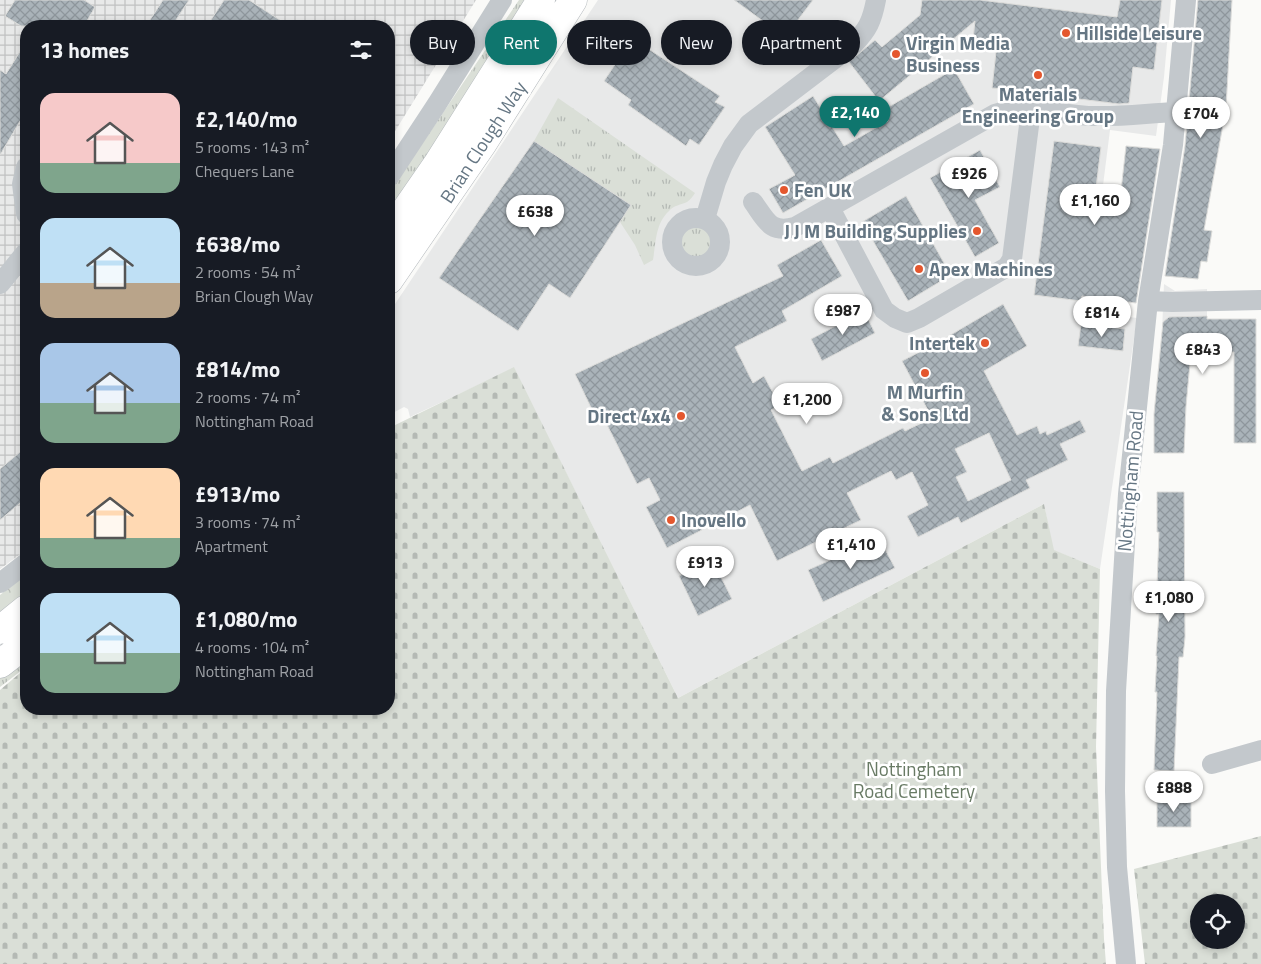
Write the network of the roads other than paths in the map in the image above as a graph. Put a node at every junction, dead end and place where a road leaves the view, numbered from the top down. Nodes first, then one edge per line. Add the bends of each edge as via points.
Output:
1 (502, 0) edge
2 (542, 0) edge
3 (573, 0) edge
4 (876, 0) edge
5 (1186, 0) edge
6 (1031, 110) junction
7 (1176, 112) junction
8 (395, 168) edge
9 (754, 202) dead end
10 (830, 208) junction
11 (705, 218) dead end
12 (395, 225) edge
13 (20, 259) edge
14 (395, 271) edge
15 (0, 284) edge
16 (1261, 300) edge
17 (1148, 301) junction
18 (20, 568) edge
19 (0, 583) edge
20 (20, 615) edge
21 (0, 630) edge
22 (20, 649) edge
23 (0, 664) edge
24 (1261, 750) edge
25 (1212, 764) dead end
26 (1126, 964) edge

1 - 8 street
2 - 12 highway, Brian Clough Way
3 - 14 highway, Brian Clough Way via 478,151
4 - 11 street via 870,24 854,44 760,115 742,133 716,182
5 - 7 street, Nottingham Road
6 - 7 street via 1094,116
6 - 10 street via 1007,110 995,114
6 - 10 street via 1012,259 1007,266 919,318 907,323 884,310
7 - 17 street, Nottingham Road
9 - 10 street via 769,224 786,230
13 - 15 street
16 - 17 street
17 - 26 street, Nottingham Road via 1128,494 1116,690 1117,867
18 - 19 street
20 - 21 highway
22 - 23 highway
24 - 25 street

